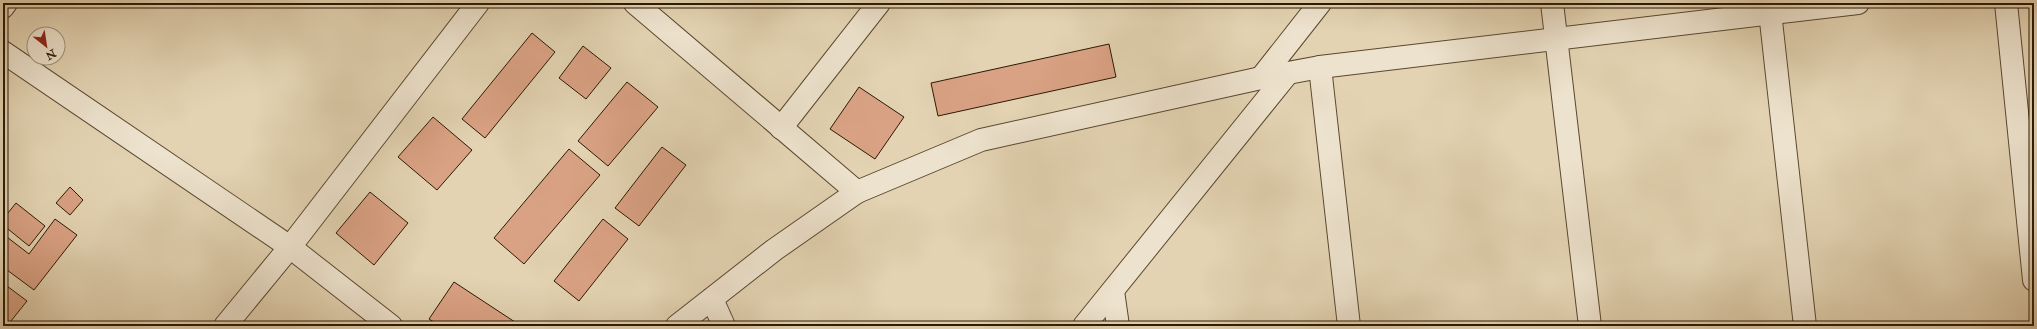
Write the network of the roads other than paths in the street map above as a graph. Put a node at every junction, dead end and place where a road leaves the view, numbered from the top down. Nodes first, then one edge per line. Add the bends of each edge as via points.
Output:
1 (6, 3) edge
2 (478, 3) edge
3 (635, 3) edge
4 (879, 3) edge
5 (1320, 3) edge
6 (1552, 3) edge
7 (1858, 3) edge
8 (2006, 3) edge
9 (3, 7) edge
10 (1769, 8) edge
11 (1556, 39) junction
12 (3, 52) edge
13 (1320, 67) junction
14 (1288, 73) junction
15 (1261, 78) junction
16 (781, 128) junction
17 (857, 192) junction
18 (290, 247) junction
19 (2034, 280) edge
20 (1113, 291) junction
21 (712, 298) junction
22 (225, 326) edge
23 (392, 326) edge
24 (677, 326) edge
25 (724, 326) edge
26 (1084, 326) edge
27 (1118, 326) edge
28 (1349, 326) edge
29 (1590, 326) edge
30 (1805, 326) edge

1 - 9 street
2 - 18 street
3 - 16 street
4 - 16 street
5 - 15 street
6 - 11 street
7 - 10 street
8 - 19 street
10 - 11 street
10 - 30 street
11 - 13 street
11 - 29 street
12 - 18 street
13 - 14 street
13 - 28 street
14 - 15 street
14 - 20 street
15 - 17 street via 980,140
16 - 17 street
17 - 21 street via 774,250
18 - 22 street
18 - 23 street
20 - 26 street
20 - 27 street
21 - 24 street
21 - 25 street

